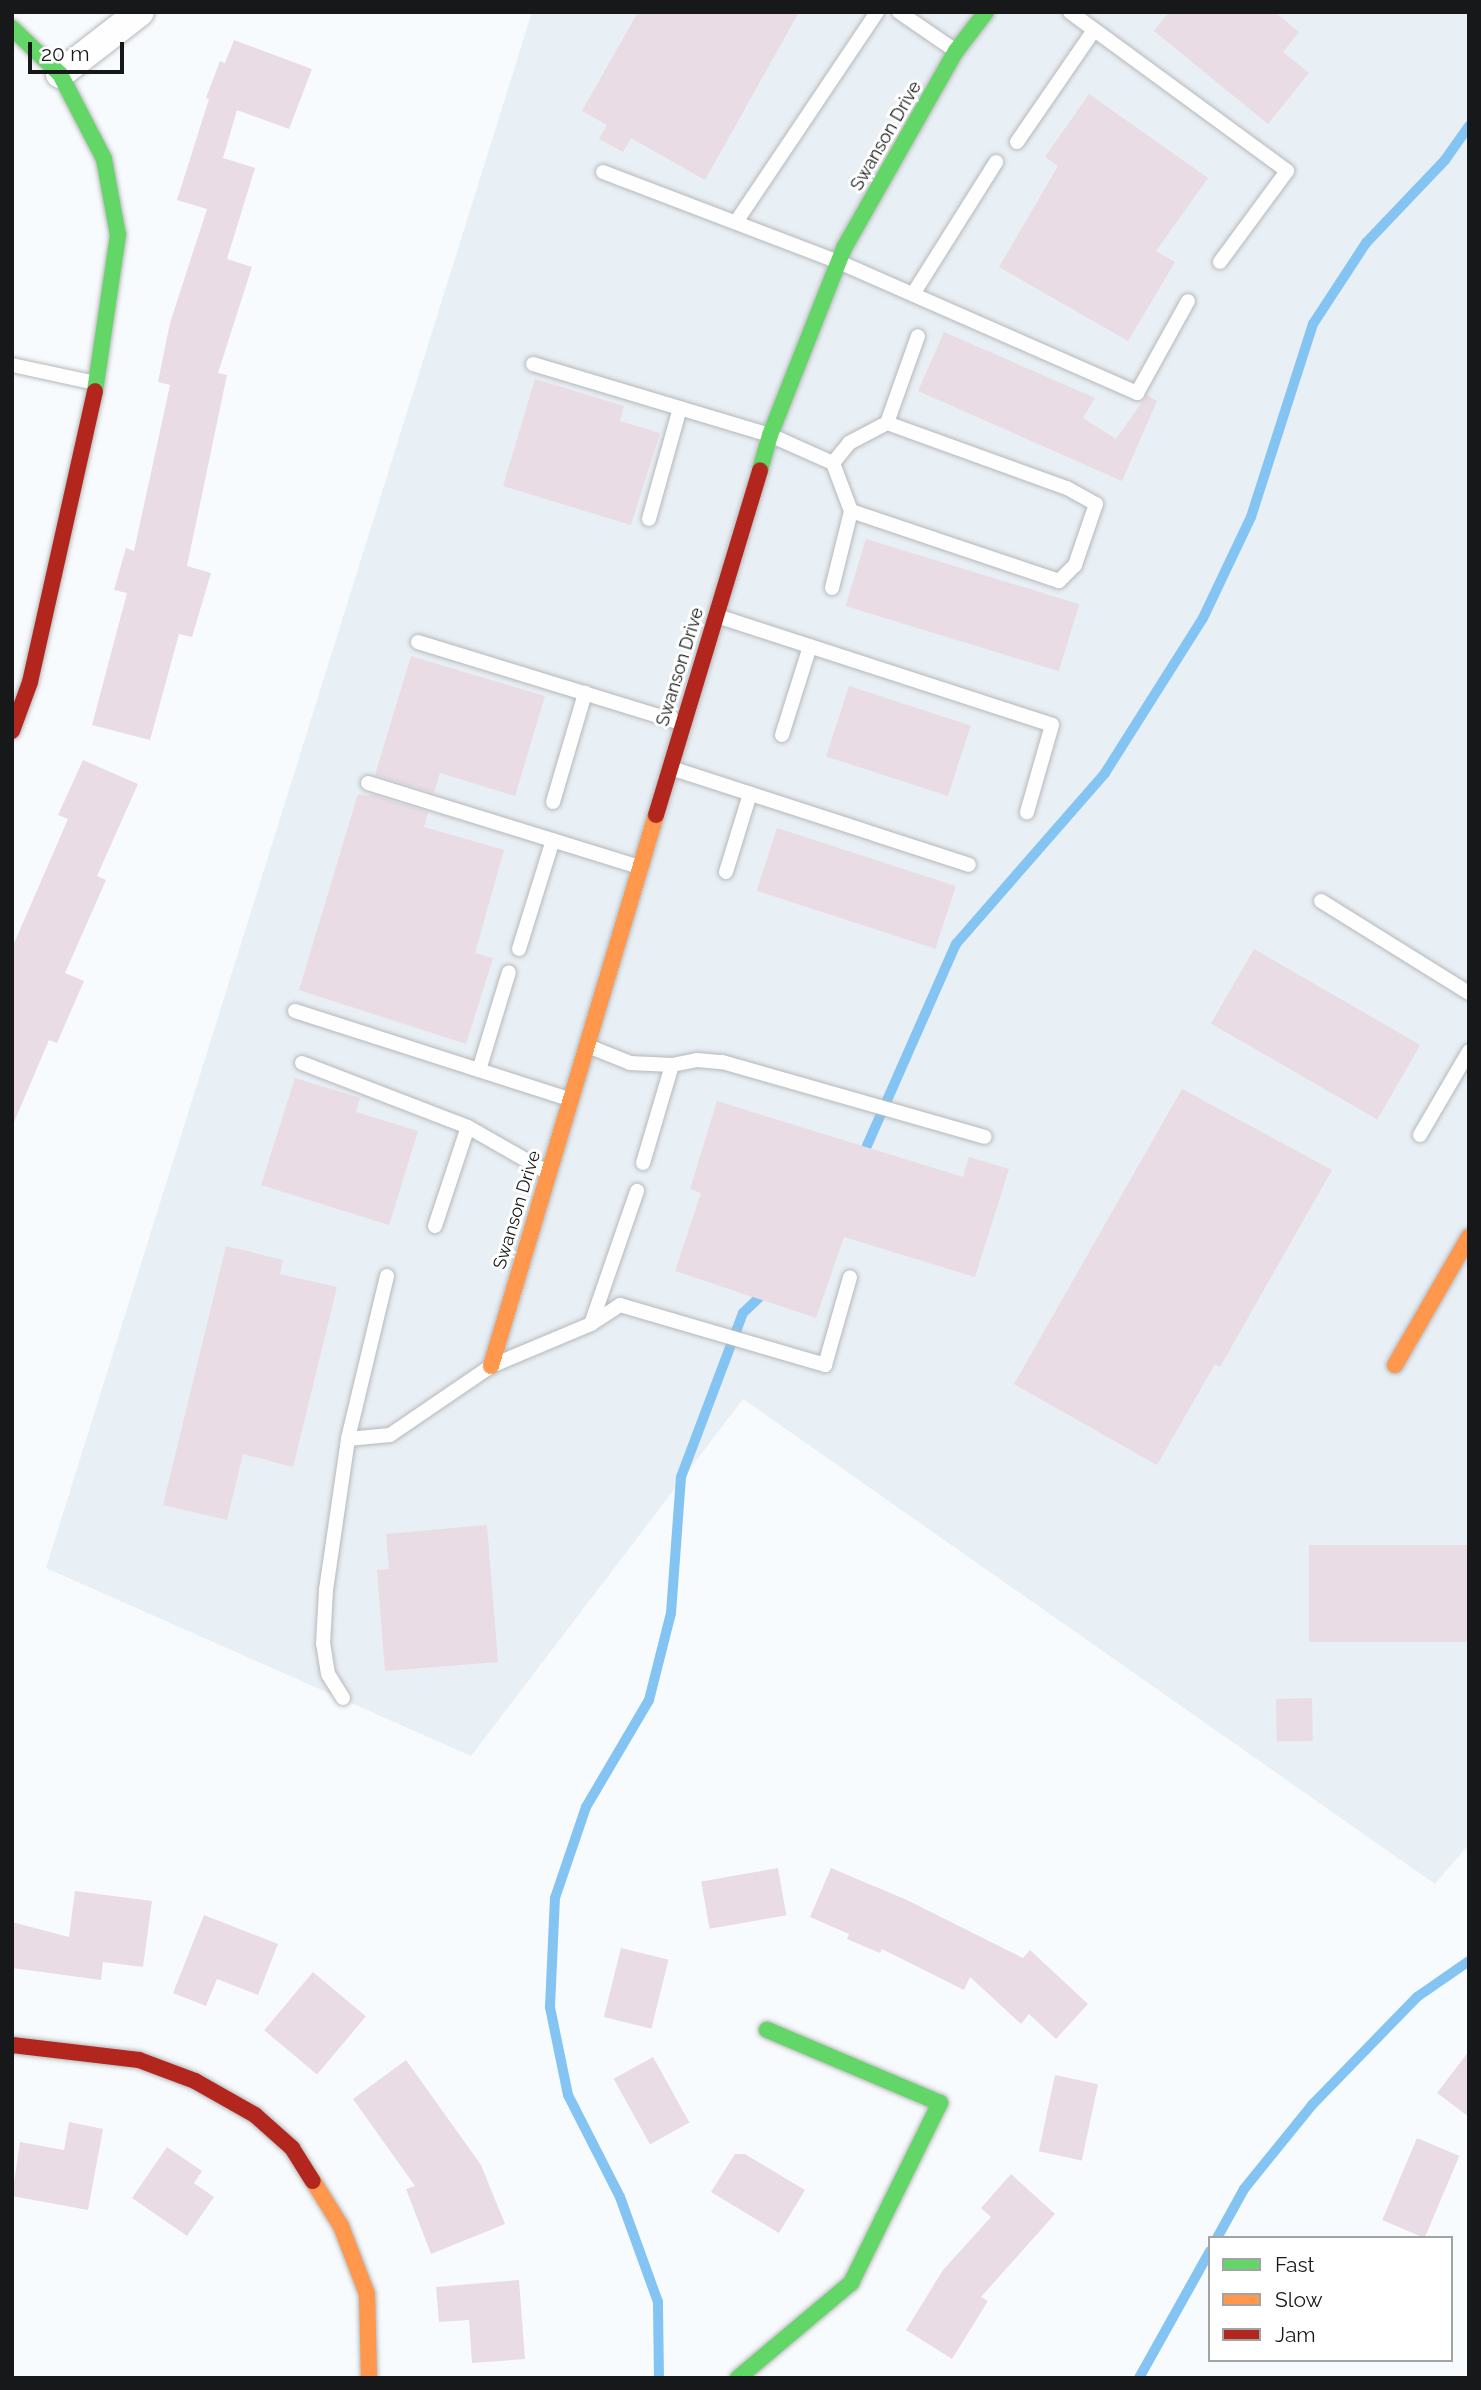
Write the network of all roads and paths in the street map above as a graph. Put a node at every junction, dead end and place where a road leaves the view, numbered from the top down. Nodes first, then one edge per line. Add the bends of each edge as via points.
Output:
1 (140, 12) edge
2 (877, 12) edge
3 (900, 12) edge
4 (986, 12) edge
5 (1070, 12) edge
6 (12, 28) edge
7 (1094, 30) junction
8 (956, 51) junction
9 (60, 74) junction
10 (1017, 142) dead end
11 (996, 162) dead end
12 (603, 172) dead end
13 (736, 222) junction
14 (839, 261) junction
15 (1220, 262) dead end
16 (913, 294) junction
17 (1188, 301) dead end
18 (918, 336) dead end
19 (533, 364) dead end
20 (12, 365) edge
21 (97, 384) junction
22 (680, 408) junction
23 (887, 424) junction
24 (770, 435) junction
25 (833, 463) junction
26 (850, 511) junction
27 (649, 519) dead end
28 (832, 588) dead end
29 (716, 616) junction
30 (418, 642) dead end
31 (810, 646) junction
32 (585, 693) junction
33 (684, 723) junction
34 (12, 731) edge
35 (782, 735) dead end
36 (670, 768) junction
37 (368, 783) dead end
38 (750, 794) junction
39 (553, 802) dead end
40 (1027, 812) dead end
41 (553, 840) junction
42 (969, 865) dead end
43 (640, 867) junction
44 (726, 872) dead end
45 (1321, 901) dead end
46 (519, 949) dead end
47 (509, 972) dead end
48 (1469, 993) edge
49 (295, 1011) dead end
50 (587, 1046) junction
51 (1469, 1051) edge
52 (302, 1063) dead end
53 (672, 1065) junction
54 (479, 1070) junction
55 (571, 1100) junction
56 (468, 1127) junction
57 (1420, 1135) dead end
58 (985, 1137) dead end
59 (643, 1163) dead end
60 (549, 1173) junction
61 (637, 1191) dead end
62 (435, 1226) dead end
63 (1469, 1237) edge
64 (387, 1276) dead end
65 (850, 1277) dead end
66 (591, 1325) junction
67 (491, 1366) junction
68 (1395, 1366) dead end
69 (348, 1439) junction
70 (343, 1698) dead end
71 (767, 2030) dead end
72 (12, 2045) edge
73 (369, 2378) edge
74 (738, 2378) edge

1 - 9 street
2 - 13 lane
3 - 8 lane
4 - 8 street, Swanson Drive
5 - 7 lane
6 - 9 street
7 - 10 lane
7 - 15 lane via 1287,171
8 - 14 street, Swanson Drive
9 - 21 street via 104,159 118,235
11 - 16 lane
12 - 13 lane
13 - 14 lane
14 - 16 lane
14 - 24 street, Swanson Drive
16 - 17 lane via 1137,393
18 - 23 lane
19 - 22 lane
20 - 21 lane
21 - 34 street via 30,682
22 - 24 lane
22 - 27 lane
23 - 25 lane via 849,443
23 - 26 lane via 1097,503 1075,565 1059,581
24 - 25 lane
24 - 29 street, Swanson Drive
25 - 26 lane
26 - 28 lane
29 - 31 lane
29 - 33 street, Swanson Drive
30 - 32 lane
31 - 35 lane
31 - 40 lane via 1052,725
32 - 33 lane
32 - 39 lane
33 - 36 street, Swanson Drive
36 - 38 lane
36 - 43 street, Swanson Drive
37 - 41 lane
38 - 42 lane
38 - 44 lane
41 - 43 lane
41 - 46 lane
43 - 50 street, Swanson Drive
45 - 48 lane
47 - 54 lane
49 - 54 lane
50 - 53 lane via 629,1063
50 - 55 street, Swanson Drive
51 - 57 lane
52 - 56 lane
53 - 58 lane via 696,1060 722,1062
53 - 59 lane
54 - 55 lane
55 - 60 street, Swanson Drive
56 - 60 lane
56 - 62 lane
60 - 67 street, Swanson Drive
61 - 66 lane
63 - 68 street
64 - 69 lane
65 - 66 lane via 825,1365 621,1305
66 - 67 lane
67 - 69 lane via 390,1435
69 - 70 lane via 326,1590 323,1644 328,1674
71 - 74 street via 940,2104 851,2283
72 - 73 street via 139,2060 195,2081 255,2115 292,2148 341,2226 367,2294

